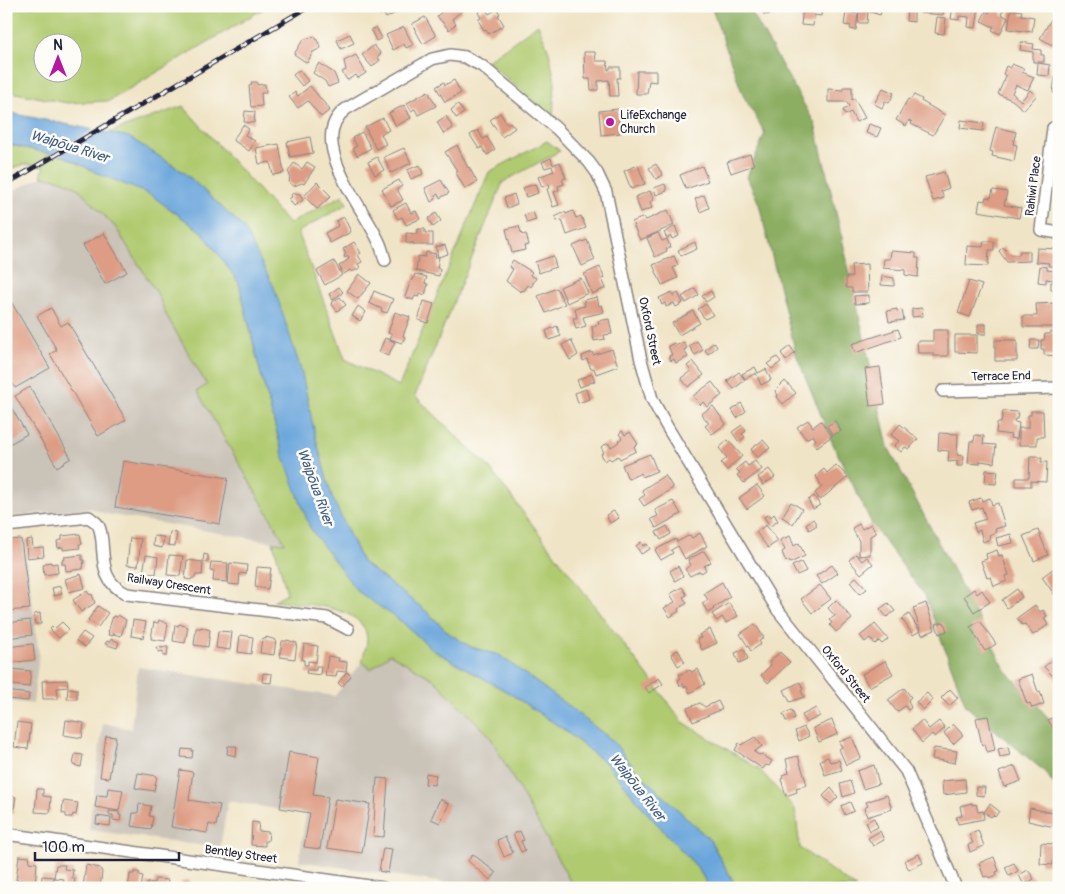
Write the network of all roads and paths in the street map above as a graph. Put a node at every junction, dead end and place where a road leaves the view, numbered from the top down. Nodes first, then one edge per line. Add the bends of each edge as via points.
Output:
1 (1053, 128) dead end
2 (1059, 233) edge
3 (385, 260) dead end
4 (1059, 388) edge
5 (943, 391) dead end
6 (6, 526) edge
7 (348, 629) dead end
8 (6, 834) edge
9 (384, 888) edge
10 (956, 888) edge

1 - 2 street, Rahiwi Place via 1041,230
3 - 10 street, Oxford Street via 379,242 336,164 332,127 338,115 346,109 432,59 450,55 465,57 482,66 556,129 597,173 606,192 652,398 777,609 906,771
4 - 5 street, Terrace End
6 - 7 street, Railway Crescent via 90,518 98,525 108,577 116,588 127,594 327,618
8 - 9 street, Bentley Street

